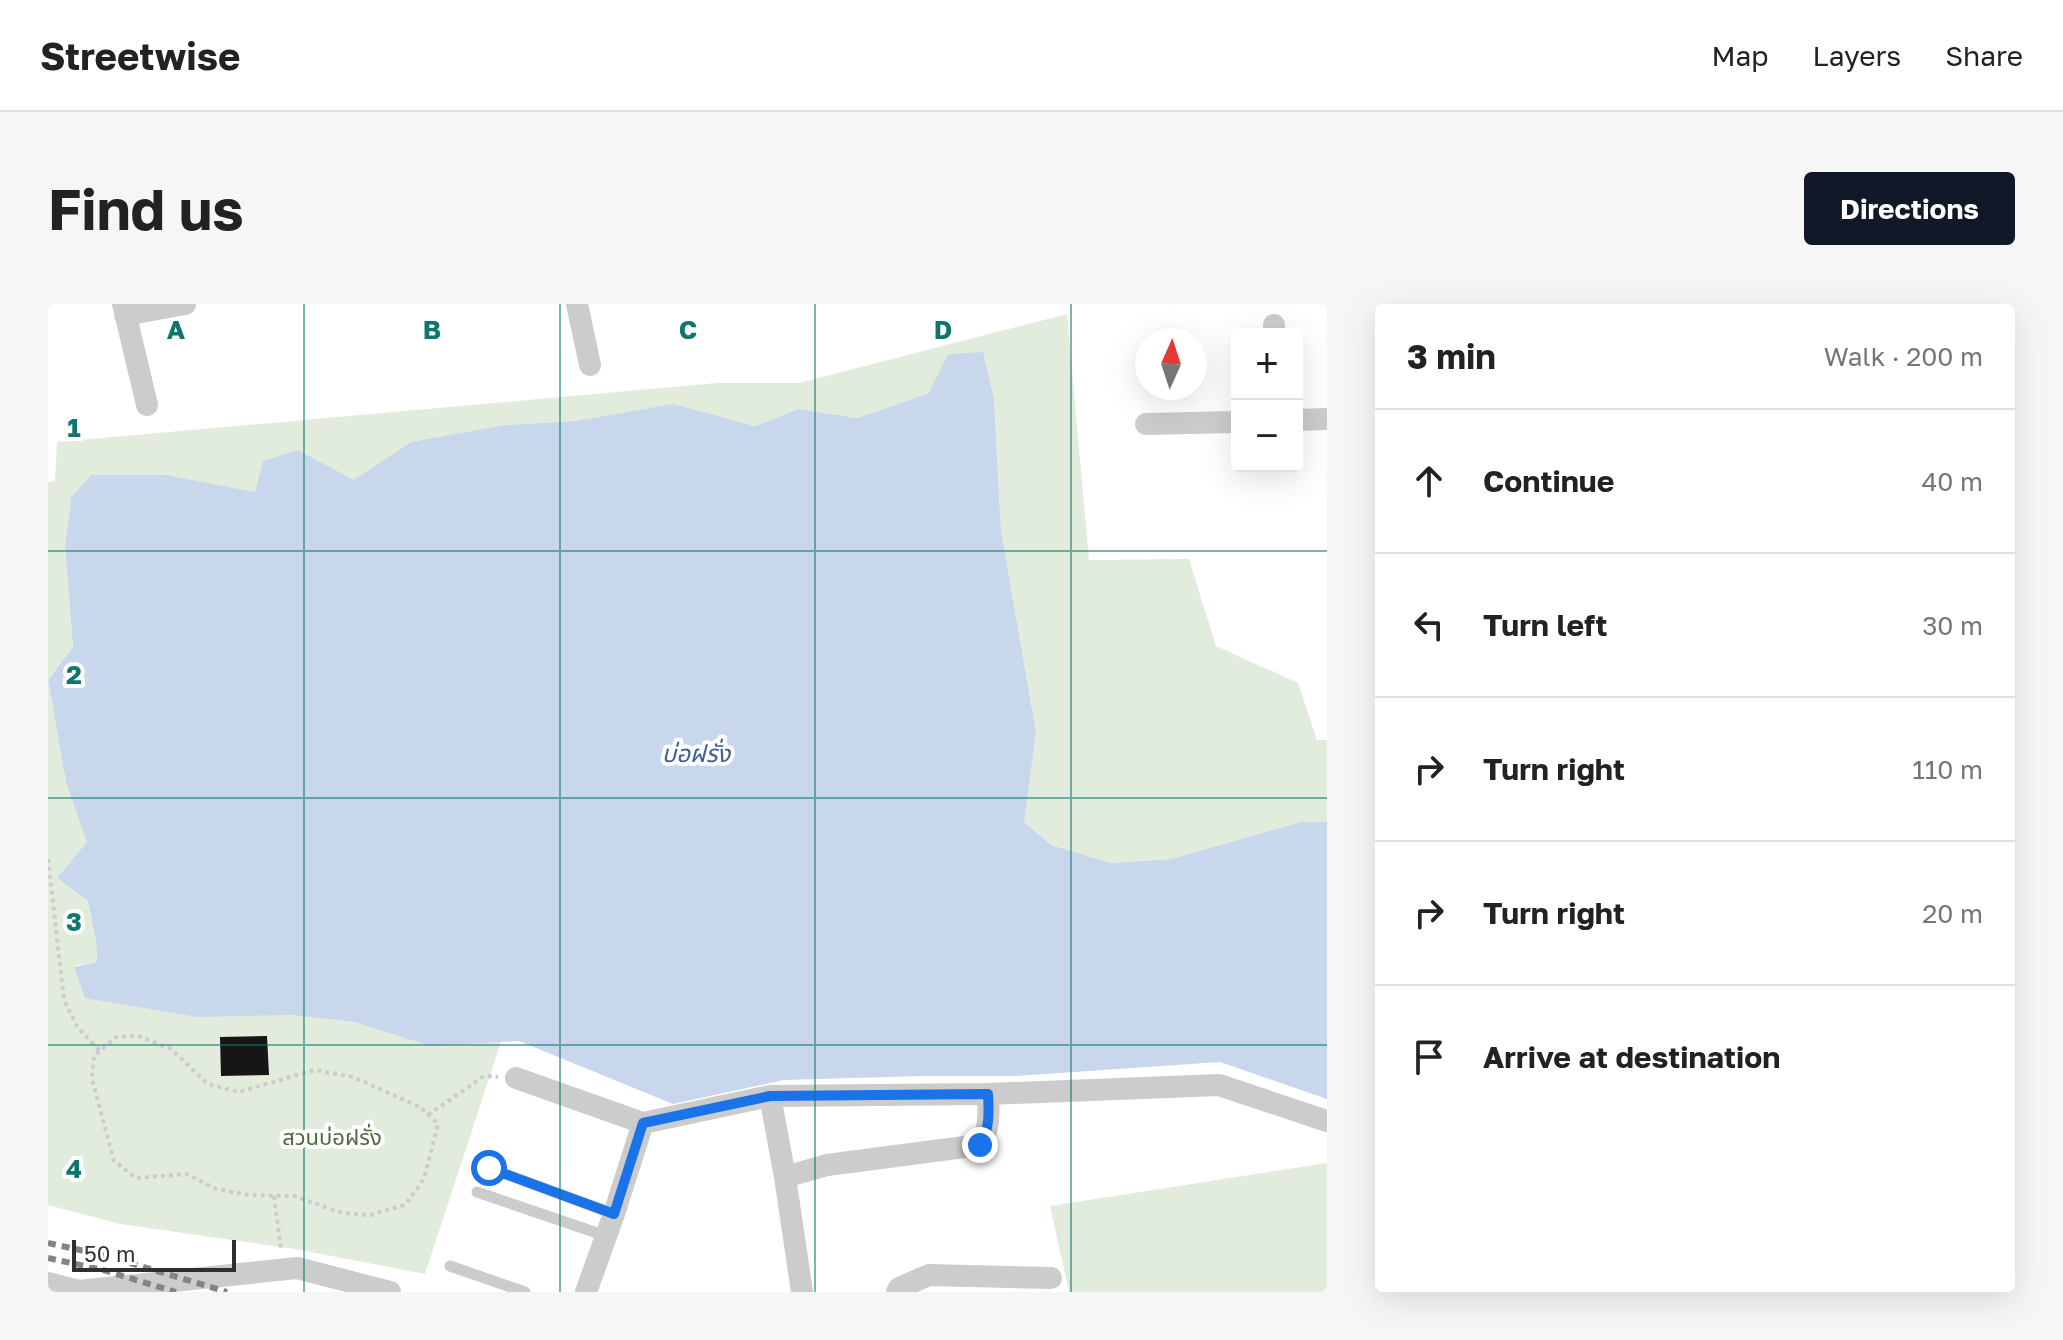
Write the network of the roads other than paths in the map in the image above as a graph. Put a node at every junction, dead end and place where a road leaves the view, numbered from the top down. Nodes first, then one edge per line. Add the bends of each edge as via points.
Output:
1 (185, 304) edge
2 (577, 304) edge
3 (124, 310) edge
4 (590, 365) dead end
5 (147, 405) dead end
6 (1327, 419) edge
7 (1303, 420) edge
8 (1231, 422) edge
9 (1146, 424) dead end
10 (516, 1078) road end
11 (988, 1094) junction
12 (770, 1096) junction
13 (1327, 1121) edge
14 (643, 1123) junction
15 (489, 1168) dead end
16 (785, 1177) junction
17 (477, 1192) dead end
18 (614, 1214) junction
19 (606, 1236) junction
20 (450, 1266) dead end
21 (1051, 1278) dead end
22 (48, 1283) edge
23 (1015, 1284) edge
24 (390, 1292) edge
25 (525, 1292) edge
26 (586, 1292) edge
27 (802, 1292) edge
28 (897, 1292) edge

1 - 3 street
2 - 4 street
3 - 5 street
6 - 7 street
8 - 9 street
10 - 14 street
11 - 12 street
11 - 13 street via 1219,1085
11 - 16 street via 986,1135 980,1145 827,1165
12 - 14 street
12 - 16 street
14 - 18 street
15 - 18 lane
16 - 27 street
17 - 19 lane
18 - 19 street
19 - 26 street
20 - 25 lane
21 - 23 street
22 - 24 street via 79,1291 297,1268
23 - 28 street via 929,1275

